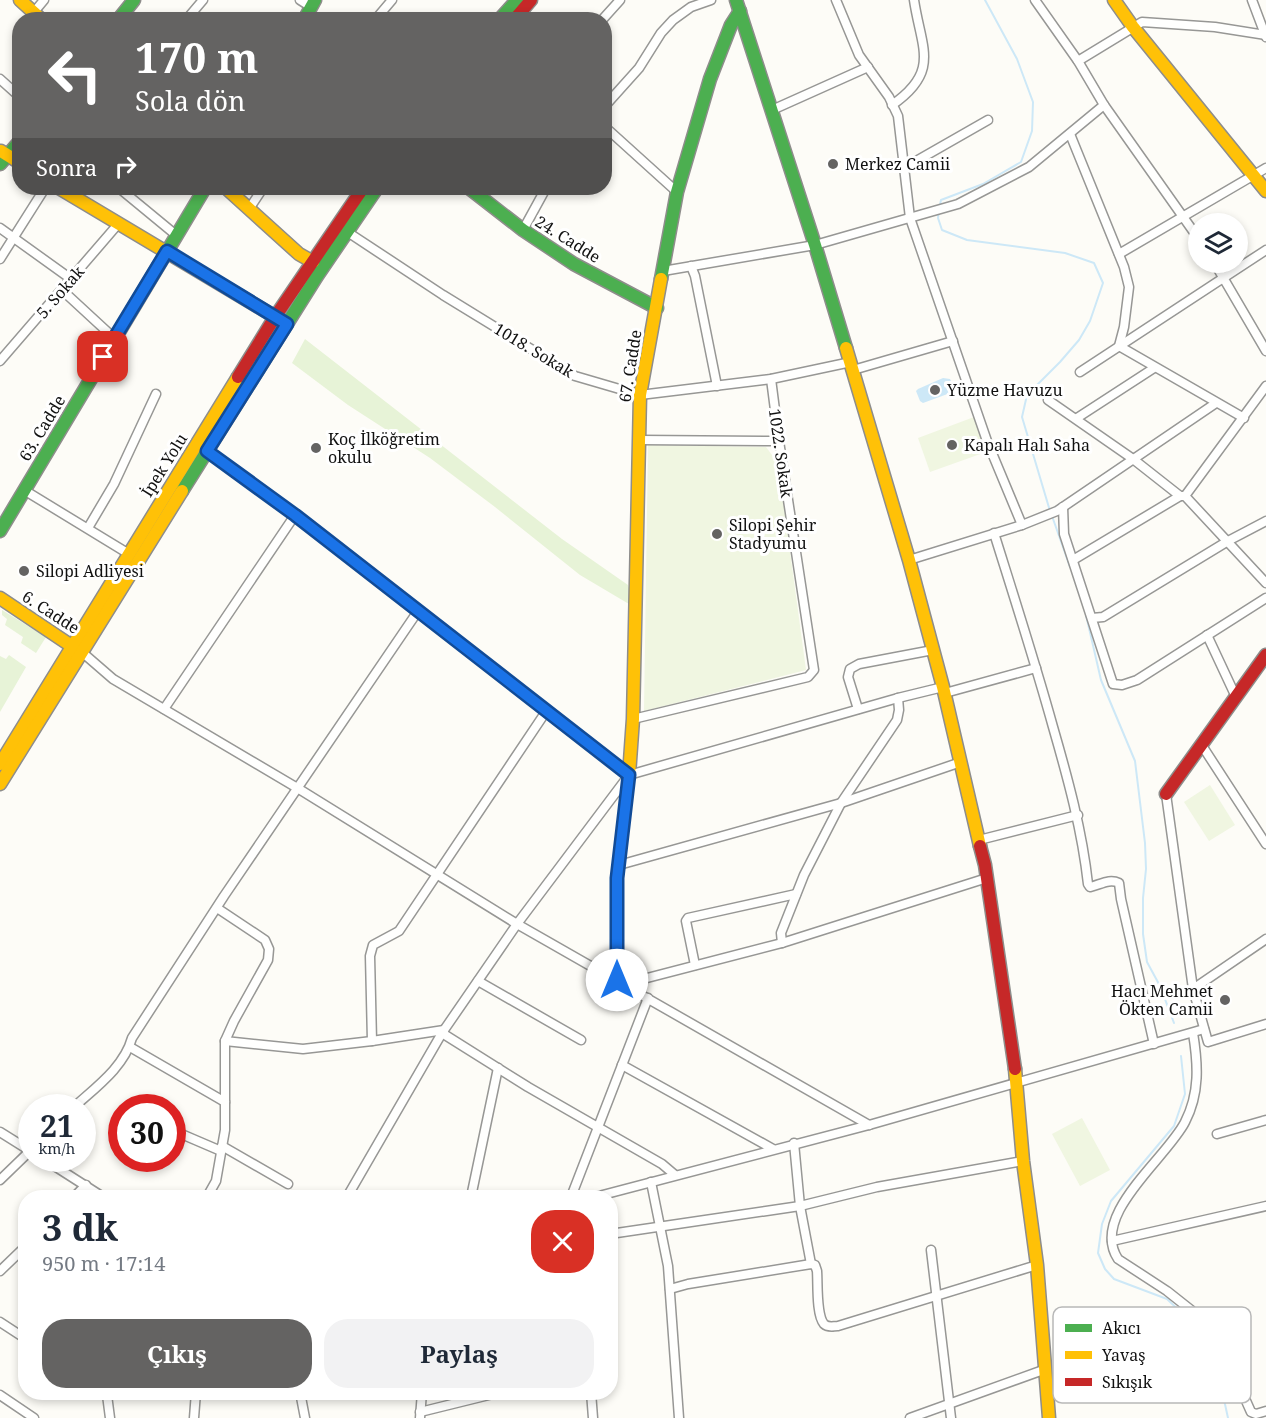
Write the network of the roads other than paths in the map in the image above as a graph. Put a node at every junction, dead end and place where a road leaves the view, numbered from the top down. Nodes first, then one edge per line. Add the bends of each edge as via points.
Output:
1 (21, 0) edge
2 (134, 0) edge
3 (203, 0) edge
4 (300, 0) edge
5 (392, 0) edge
6 (517, 0) edge
7 (531, 0) edge
8 (620, 0) edge
9 (711, 0) edge
10 (836, 0) edge
11 (914, 0) edge
12 (1035, 0) edge
13 (1114, 0) edge
14 (1252, 0) edge
15 (313, 3) edge
16 (738, 5) edge
17 (34, 12) edge
18 (124, 12) edge
19 (193, 12) edge
20 (382, 12) edge
21 (506, 12) edge
22 (521, 12) edge
23 (609, 12) edge
24 (1133, 27) junction
25 (1265, 36) edge
26 (1078, 61) junction
27 (868, 67) junction
28 (0, 79) edge
29 (12, 90) edge
30 (612, 98) edge
31 (892, 105) junction
32 (1104, 105) junction
33 (772, 110) junction
34 (988, 120) dead end
35 (612, 133) edge
36 (1070, 134) junction
37 (904, 168) junction
38 (1266, 168) edge
39 (1254, 174) junction
40 (1266, 191) edge
41 (677, 192) junction
42 (41, 195) edge
43 (72, 195) edge
44 (127, 195) edge
45 (201, 195) edge
46 (234, 195) edge
47 (258, 195) edge
48 (358, 195) edge
49 (371, 195) edge
50 (478, 195) edge
51 (542, 195) edge
52 (249, 209) junction
53 (1184, 216) junction
54 (910, 218) junction
55 (1188, 222) edge
56 (120, 223) junction
57 (0, 228) edge
58 (523, 230) junction
59 (346, 231) junction
60 (176, 235) junction
61 (15, 238) junction
62 (815, 245) junction
63 (1266, 250) edge
64 (167, 251) junction
65 (1119, 254) junction
66 (0, 259) edge
67 (313, 262) junction
68 (691, 266) junction
69 (663, 272) junction
70 (1221, 273) edge
71 (1224, 277) junction
72 (71, 279) junction
73 (62, 290) junction
74 (657, 309) junction
75 (275, 317) junction
76 (287, 324) junction
77 (114, 338) junction
78 (953, 341) junction
79 (1119, 346) junction
80 (1266, 351) edge
81 (0, 360) edge
82 (852, 366) junction
83 (1154, 368) junction
84 (1080, 372) dead end
85 (771, 379) junction
86 (717, 386) junction
87 (1266, 386) edge
88 (156, 394) dead end
89 (640, 395) junction
90 (1048, 400) dead end
91 (1216, 403) junction
92 (1077, 418) junction
93 (1244, 418) junction
94 (640, 440) junction
95 (779, 441) junction
96 (207, 451) junction
97 (1133, 459) junction
98 (24, 490) junction
99 (1183, 496) junction
100 (1060, 509) junction
101 (295, 515) junction
102 (1266, 521) edge
103 (1022, 525) junction
104 (88, 528) junction
105 (0, 531) edge
106 (994, 532) junction
107 (1228, 542) junction
108 (129, 554) junction
109 (909, 560) junction
110 (1073, 560) junction
111 (1266, 583) edge
112 (0, 598) edge
113 (1266, 598) edge
114 (418, 611) junction
115 (1092, 618) junction
116 (1207, 635) junction
117 (72, 646) junction
118 (933, 650) junction
119 (83, 653) junction
120 (1266, 655) edge
121 (1036, 668) junction
122 (944, 690) junction
123 (1236, 697) junction
124 (897, 698) junction
125 (164, 709) junction
126 (858, 709) junction
127 (547, 710) junction
128 (633, 719) junction
129 (1201, 744) junction
130 (961, 762) junction
131 (0, 764) edge
132 (629, 775) junction
133 (0, 784) edge
134 (299, 789) junction
135 (1166, 794) joint
136 (841, 803) junction
137 (1078, 815) junction
138 (979, 840) junction
139 (1266, 844) edge
140 (619, 865) junction
141 (437, 875) junction
142 (987, 878) junction
143 (796, 894) junction
144 (217, 908) junction
145 (518, 924) junction
146 (1266, 939) edge
147 (782, 943) junction
148 (695, 965) junction
149 (478, 981) junction
150 (620, 982) junction
151 (1193, 989) junction
152 (648, 998) junction
153 (1266, 1024) edge
154 (1204, 1029) junction
155 (443, 1031) junction
156 (1193, 1033) junction
157 (581, 1040) dead end
158 (225, 1041) junction
159 (372, 1041) junction
160 (1154, 1044) junction
161 (130, 1047) junction
162 (622, 1065) junction
163 (498, 1068) junction
164 (1017, 1084) junction
165 (88, 1094) edge
166 (225, 1102) junction
167 (1266, 1120) edge
168 (869, 1125) junction
169 (599, 1127) junction
170 (0, 1132) edge
171 (1217, 1134) dead end
172 (186, 1135) edge
173 (18, 1143) edge
174 (794, 1143) junction
175 (222, 1149) junction
176 (773, 1149) junction
177 (1023, 1161) junction
178 (18, 1163) edge
179 (65, 1172) edge
180 (675, 1175) junction
181 (0, 1180) edge
182 (651, 1182) junction
183 (288, 1184) dead end
184 (86, 1185) junction
185 (81, 1190) edge
186 (93, 1190) edge
187 (211, 1190) edge
188 (351, 1190) edge
189 (472, 1190) edge
190 (575, 1190) edge
191 (618, 1191) edge
192 (800, 1206) junction
193 (1266, 1206) edge
194 (661, 1228) junction
195 (618, 1233) edge
196 (1112, 1241) junction
197 (931, 1250) dead end
198 (18, 1254) edge
199 (811, 1264) junction
200 (1037, 1265) junction
201 (0, 1271) edge
202 (670, 1289) junction
203 (936, 1297) junction
204 (1187, 1307) edge
205 (0, 1322) edge
206 (18, 1334) edge
207 (1046, 1369) junction
208 (0, 1395) edge
209 (108, 1400) edge
210 (195, 1400) edge
211 (302, 1400) edge
212 (473, 1400) edge
213 (592, 1400) edge
214 (950, 1404) junction
215 (1266, 1411) edge
216 (420, 1415) edge
217 (1251, 1415) edge
218 (34, 1418) edge
219 (110, 1418) edge
220 (194, 1418) edge
221 (305, 1418) edge
222 (593, 1418) edge
223 (679, 1418) edge
224 (910, 1418) edge
225 (951, 1418) edge
226 (1049, 1418) edge

1 - 17 main road
2 - 18 main road
3 - 19 street
4 - 15 street
5 - 20 street
6 - 21 main road
7 - 22 main road
8 - 23 street
9 - 30 street via 691,7 673,20
10 - 27 street
11 - 31 street via 925,60 922,73 908,93
12 - 26 street
13 - 24 main road
14 - 25 street
16 - 33 main road
16 - 41 main road, 67. Cadde via 710,79
24 - 25 street via 1142,22 1215,27
24 - 26 street
24 - 39 main road
26 - 32 street
27 - 31 street
27 - 33 street
28 - 29 street
31 - 37 street via 898,116
32 - 36 street
32 - 53 street
33 - 62 main road
34 - 37 street
35 - 41 street
36 - 54 street via 1029,167 958,204
36 - 65 street
37 - 54 street
38 - 39 street
39 - 40 main road
39 - 53 street
41 - 69 main road, 67. Cadde
42 - 61 street
43 - 56 main road
44 - 60 street
45 - 60 main road, 63. Cadde
46 - 52 main road
47 - 52 street
48 - 67 main road, İpek Yolu
49 - 59 main road
50 - 58 main road, 24. Cadde
51 - 58 street
52 - 67 main road
53 - 55 street
53 - 65 street
54 - 62 street
54 - 78 street
56 - 64 main road
56 - 72 street, 5. Sokak
57 - 61 street
58 - 74 main road, 24. Cadde via 574,264
59 - 76 main road
59 - 89 street, 1018. Sokak via 575,376
60 - 64 main road, 63. Cadde
61 - 66 street
61 - 72 street
62 - 68 street
62 - 82 main road
63 - 71 street
64 - 75 main road
64 - 77 main road, 63. Cadde
65 - 79 street via 1129,287
67 - 75 main road, İpek Yolu
68 - 69 street
68 - 86 street
69 - 74 main road, 67. Cadde
70 - 71 street
71 - 79 street
71 - 80 street
72 - 73 street, 5. Sokak
73 - 77 street
73 - 81 street, 5. Sokak
74 - 89 main road, 67. Cadde
75 - 76 main road
75 - 108 main road, İpek Yolu
76 - 96 main road
77 - 98 main road, 63. Cadde
78 - 82 street, 1018. Sokak
78 - 103 street via 987,441
79 - 83 street
79 - 84 street
82 - 85 street, 1018. Sokak
82 - 109 main road
83 - 91 street
83 - 92 street
85 - 86 street, 1018. Sokak
85 - 95 street, 1022. Sokak
86 - 89 street, 1018. Sokak
87 - 93 street
88 - 104 street via 114,484
89 - 94 main road, 67. Cadde
90 - 92 street
91 - 93 street
91 - 97 street
92 - 97 street
93 - 99 street
94 - 95 street
94 - 128 main road, 67. Cadde
95 - 128 street, 1022. Sokak via 813,670 808,677
96 - 101 street
96 - 119 main road
97 - 99 street
97 - 100 street
98 - 104 street
98 - 105 main road, 63. Cadde
99 - 107 street
99 - 110 street
100 - 103 street
100 - 110 street
101 - 114 street
101 - 125 street
102 - 107 street
103 - 106 street
104 - 108 street
106 - 109 street
106 - 121 street
107 - 111 street
107 - 115 street via 1103,616
108 - 117 main road, İpek Yolu
109 - 118 main road
110 - 115 street
112 - 117 main road, 6. Cadde
113 - 116 street
114 - 127 street
114 - 134 street
115 - 116 street via 1113,684 1137,680
116 - 123 street
117 - 119 main road, 6. Cadde
117 - 131 main road, İpek Yolu
118 - 122 main road
118 - 126 street via 850,669 848,677
119 - 125 street via 114,679
119 - 133 main road
120 - 123 main road
121 - 122 street
121 - 137 street
122 - 124 street
122 - 130 main road
123 - 129 main road
124 - 126 street
124 - 136 street via 897,720
125 - 134 street
126 - 132 street
127 - 132 street
127 - 141 street
128 - 132 main road, 67. Cadde
129 - 135 main road
129 - 139 street
130 - 136 street
130 - 138 main road
132 - 140 street
132 - 145 street
134 - 141 street
134 - 144 street
135 - 151 street
136 - 140 street
136 - 143 street
137 - 138 street
137 - 160 street via 1090,887 1108,881 1119,883
138 - 142 main road
140 - 150 street
141 - 145 street
141 - 159 street via 399,931 373,945
142 - 147 street
142 - 164 main road
143 - 147 street via 781,933
143 - 148 street via 688,918
144 - 158 street via 265,940 269,949 268,960
144 - 161 street via 132,1038
145 - 149 street
145 - 150 street
146 - 151 street
147 - 148 street
148 - 150 street
149 - 155 street
149 - 157 street
150 - 152 street
151 - 154 street
152 - 162 street
152 - 168 street
153 - 154 street via 1208,1042
154 - 156 street
155 - 159 street
155 - 163 street
155 - 188 street
156 - 160 street
156 - 196 street via 1198,1064 1194,1101 1180,1131 1122,1205
158 - 159 street via 303,1049
158 - 166 street
160 - 164 street
161 - 165 street via 121,1062
161 - 166 street
162 - 169 street
162 - 176 street
163 - 169 street
163 - 189 street
164 - 168 street
164 - 177 main road
166 - 175 street
167 - 171 street
168 - 174 street
169 - 180 street
169 - 190 street
170 - 173 street
172 - 175 street
174 - 176 street
174 - 192 street
175 - 183 street
175 - 187 street
176 - 180 street
177 - 192 street via 877,1187
177 - 200 main road
178 - 181 street
179 - 184 street
180 - 182 street
182 - 191 street
182 - 194 street
184 - 185 street
184 - 186 street
192 - 194 street
192 - 199 street
193 - 196 street
194 - 195 street
194 - 202 street
196 - 204 street via 1118,1259
197 - 203 street
198 - 201 street
199 - 202 street
199 - 203 street via 817,1271 820,1316 829,1326
200 - 203 street
200 - 207 main road
202 - 223 street
203 - 214 street
205 - 206 street
207 - 214 street
207 - 226 main road
208 - 218 street
209 - 219 street
210 - 220 street
211 - 221 street
212 - 216 street
213 - 222 street
214 - 224 street
214 - 225 street
215 - 217 street

